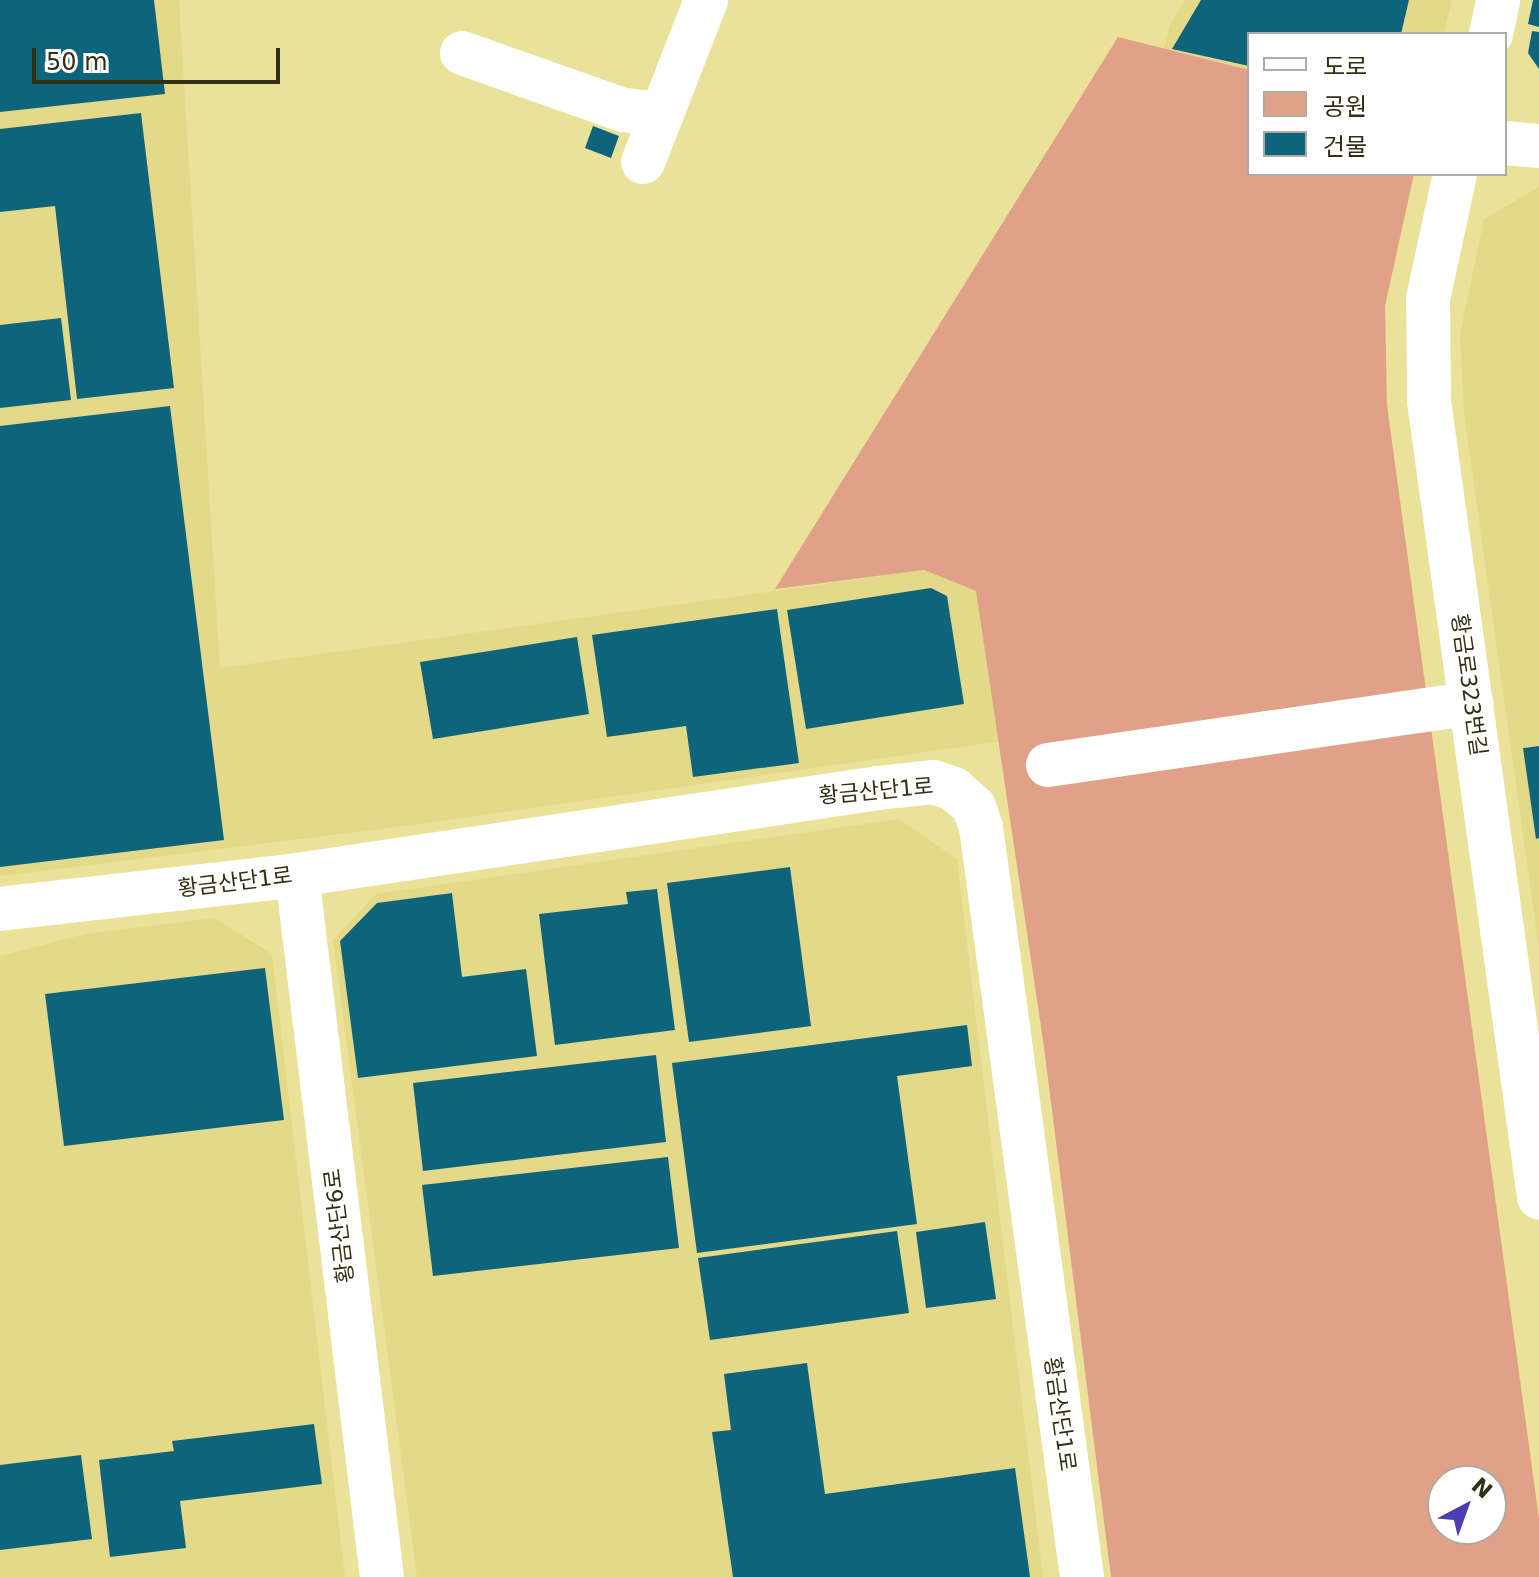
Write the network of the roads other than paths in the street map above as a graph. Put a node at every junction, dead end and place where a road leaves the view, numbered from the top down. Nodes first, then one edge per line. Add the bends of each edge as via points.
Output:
1 (706, 0) edge
2 (1498, 0) edge
3 (1491, 32) edge
4 (462, 53) dead end
5 (662, 114) junction
6 (1507, 143) edge
7 (1539, 146) edge
8 (643, 162) dead end
9 (1454, 176) edge
10 (1471, 703) junction
11 (1048, 765) dead end
12 (297, 875) junction
13 (0, 909) edge
14 (1539, 1197) edge
15 (382, 1577) edge
16 (1082, 1577) edge

1 - 5 street
2 - 3 street
4 - 5 street via 623,110
5 - 8 street
6 - 7 street
9 - 10 street, 황금로323번길 via 1434,258 1426,339 1436,460
10 - 11 street
10 - 14 street, 황금로323번길
12 - 13 street, 황금산단1로
12 - 15 street, 황금산단6로
12 - 16 street, 황금산단1로 via 879,788 933,782 954,789 974,807 981,827

